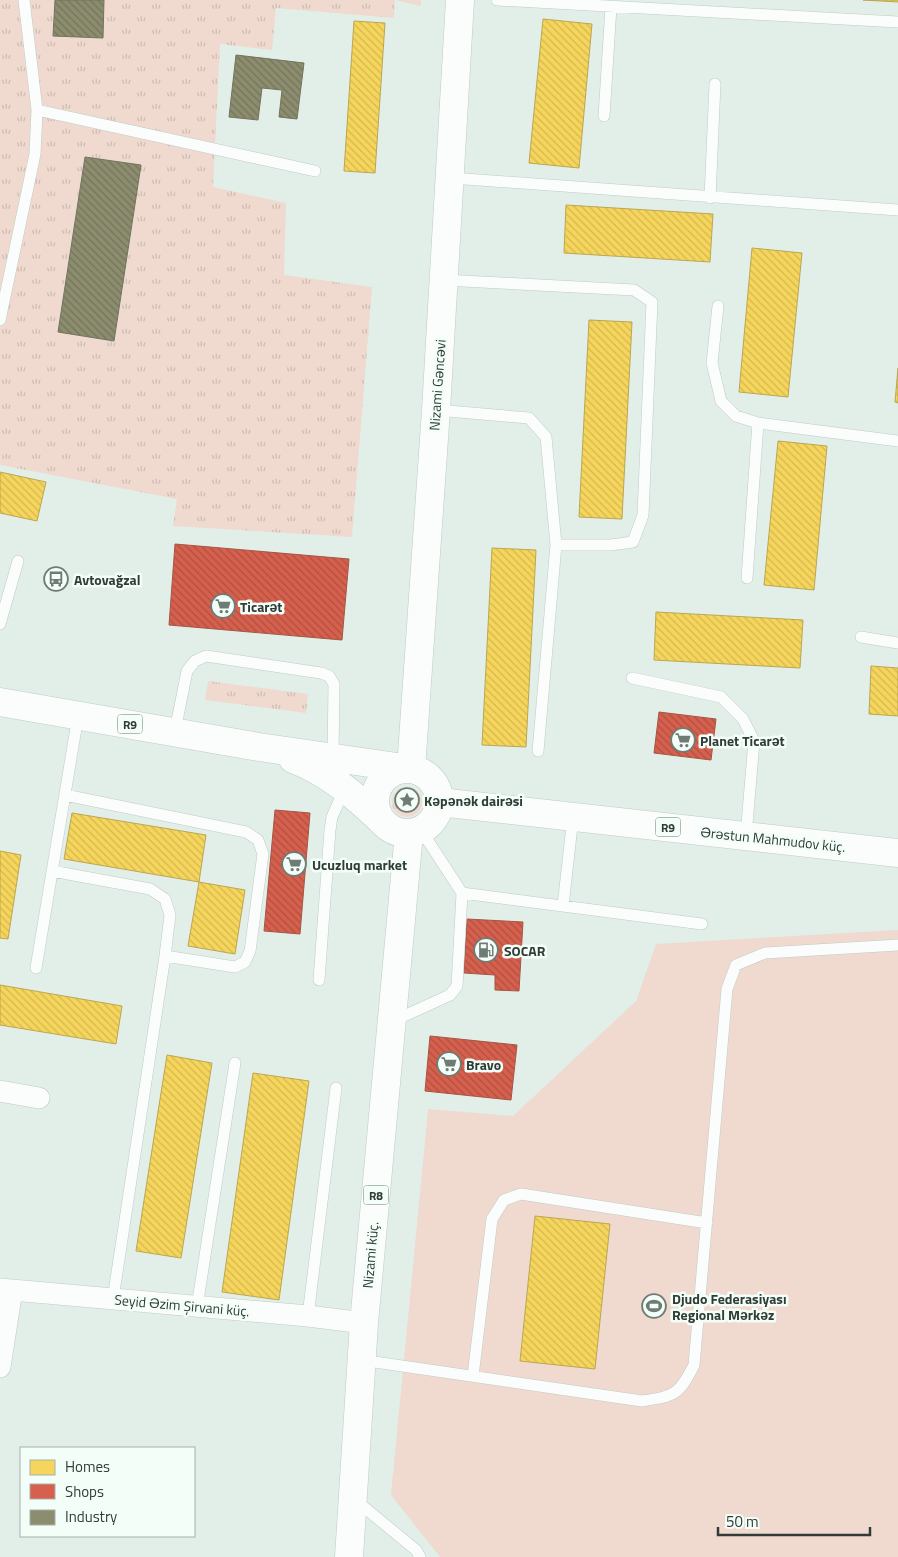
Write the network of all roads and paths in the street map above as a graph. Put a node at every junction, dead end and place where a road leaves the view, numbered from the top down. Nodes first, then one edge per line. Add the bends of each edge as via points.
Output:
1 (24, 0) edge
2 (460, 0) edge
3 (497, 0) edge
4 (611, 7) junction
5 (898, 22) edge
6 (715, 84) dead end
7 (37, 110) junction
8 (604, 116) dead end
9 (315, 171) dead end
10 (451, 178) junction
11 (710, 198) junction
12 (898, 210) edge
13 (444, 280) junction
14 (718, 306) dead end
15 (0, 320) edge
16 (436, 410) junction
17 (758, 423) junction
18 (898, 441) edge
19 (556, 545) junction
20 (18, 561) dead end
21 (747, 578) dead end
22 (0, 624) edge
23 (861, 637) dead end
24 (898, 643) edge
25 (632, 678) dead end
26 (0, 702) edge
27 (78, 716) junction
28 (174, 731) junction
29 (259, 747) junction
30 (538, 751) dead end
31 (333, 758) junction
32 (410, 769) junction
33 (345, 788) junction
34 (65, 795) junction
35 (439, 802) junction
36 (573, 817) junction
37 (406, 830) junction
38 (746, 836) junction
39 (898, 853) edge
40 (52, 871) junction
41 (462, 893) junction
42 (563, 906) junction
43 (702, 924) dead end
44 (898, 945) edge
45 (165, 956) junction
46 (36, 968) dead end
47 (319, 980) dead end
48 (391, 1022) junction
49 (235, 1063) dead end
50 (336, 1088) dead end
51 (0, 1091) edge
52 (39, 1098) dead end
53 (707, 1223) junction
54 (6, 1289) edge
55 (113, 1299) junction
56 (197, 1307) junction
57 (308, 1316) junction
58 (364, 1323) junction
59 (361, 1360) junction
60 (0, 1367) edge
61 (473, 1376) junction
62 (352, 1497) junction
63 (349, 1557) edge
64 (420, 1557) edge

1 - 7 lane
2 - 10 main road, Nizami Gəncəvi
3 - 4 lane
4 - 5 lane
4 - 8 lane
6 - 11 lane
7 - 9 lane
7 - 15 lane via 35,154
10 - 11 lane
10 - 13 main road, Nizami Gəncəvi
11 - 12 lane
13 - 16 main road, Nizami Gəncəvi
13 - 19 lane via 634,290 652,302 642,515 633,542
14 - 17 lane via 712,363 721,401 736,416
16 - 19 lane via 529,418 546,437
16 - 32 main road, Nizami Gəncəvi
17 - 18 lane
17 - 21 lane
19 - 30 lane
20 - 22 lane
23 - 24 lane
25 - 38 lane via 721,697 743,719 754,741
26 - 27 main road, R9
27 - 28 main road, R9
27 - 34 lane
28 - 29 main road, R9
28 - 31 lane via 187,671 196,660 206,656 321,673 329,676 334,684
29 - 31 main road
29 - 33 main road via 307,764
31 - 32 main road
32 - 35 main road via 422,772 431,780
32 - 37 main road via 388,775 375,794 379,817
33 - 37 main road via 366,806
33 - 47 lane via 330,830
34 - 40 lane
34 - 45 lane via 246,832 258,840 263,854 250,951 245,962 235,967
35 - 36 main road, Ərəstun Mahmudov küç. / R9
35 - 37 main road via 430,823
36 - 38 main road, Ərəstun Mahmudov küç. / R9
36 - 42 lane
37 - 41 lane
37 - 48 main road, Nizami küç. / R8
38 - 39 main road, Ərəstun Mahmudov küç. / R9
40 - 45 lane via 150,889 165,899 170,915
40 - 46 lane
41 - 42 lane
41 - 48 lane via 457,986 450,995
42 - 43 lane
44 - 53 lane via 765,953 736,965 728,989
45 - 55 lane
48 - 58 main road, Nizami küç. / R8
49 - 56 lane
50 - 57 lane
51 - 52 street
53 - 61 lane via 694,1366 684,1386 668,1397 642,1400
53 - 61 lane via 521,1194 504,1200 492,1219
54 - 55 street, Seyid Əzim Şirvani küç.
54 - 60 street
55 - 56 street, Seyid Əzim Şirvani küç.
56 - 57 street, Seyid Əzim Şirvani küç.
57 - 58 street, Seyid Əzim Şirvani küç.
58 - 59 main road, Nizami küç. / R8
59 - 61 lane
59 - 62 main road, Nizami küç. / R8
62 - 63 main road, Nizami küç. / R8
62 - 64 lane via 416,1550

